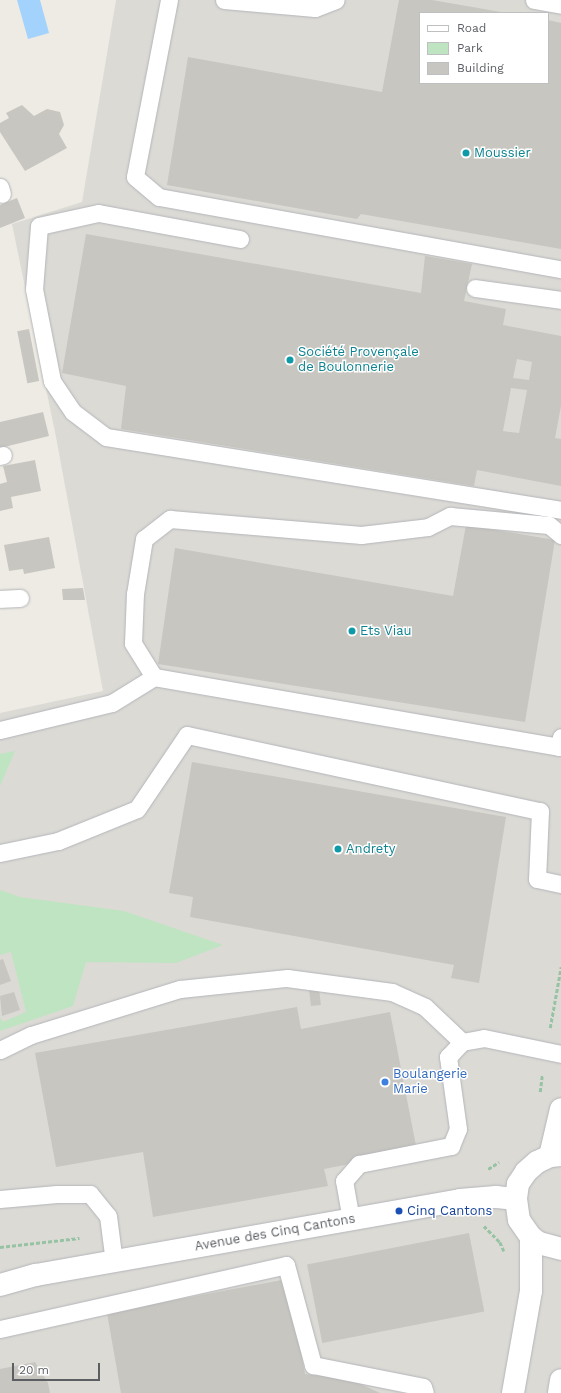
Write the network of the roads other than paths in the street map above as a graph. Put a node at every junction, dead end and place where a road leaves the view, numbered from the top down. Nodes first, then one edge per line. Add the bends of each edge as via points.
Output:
1 (169, 0) edge
2 (224, 0) edge
3 (336, 0) edge
4 (534, 0) edge
5 (561, 5) edge
6 (240, 240) dead end
7 (561, 269) edge
8 (475, 288) dead end
9 (561, 300) edge
10 (561, 510) edge
11 (561, 535) edge
12 (20, 598) dead end
13 (0, 599) edge
14 (154, 677) junction
15 (0, 730) edge
16 (561, 737) edge
17 (0, 853) edge
18 (561, 884) edge
19 (462, 1042) junction
20 (0, 1050) edge
21 (561, 1054) edge
22 (561, 1109) edge
23 (555, 1156) edge
24 (0, 1199) edge
25 (516, 1199) junction
26 (351, 1220) junction
27 (531, 1237) junction
28 (561, 1249) edge
29 (114, 1262) junction
30 (0, 1275) edge
31 (36, 1275) junction
32 (0, 1285) edge
33 (0, 1329) edge
34 (561, 1380) edge
35 (425, 1393) edge
36 (513, 1393) edge
37 (559, 1393) edge

1 - 7 lane via 135,177 159,197
2 - 3 lane via 315,8
4 - 5 lane
6 - 10 lane via 98,213 39,226 34,288 52,381 73,412 106,437
8 - 9 lane
11 - 14 lane via 549,525 450,516 428,527 361,535 170,519 144,539 135,594 133,643
12 - 13 lane
14 - 15 lane via 112,703
14 - 16 lane via 559,747
17 - 18 lane via 58,841 137,808 187,736 540,811 537,879
19 - 20 lane via 425,1007 392,992 287,978 180,989 31,1035
19 - 21 lane via 484,1038
19 - 26 lane via 448,1057 458,1129 451,1146 360,1164 344,1181
22 - 23 street
23 - 25 street via 537,1162 526,1172 518,1184
24 - 29 lane via 90,1194 108,1216
25 - 26 street, Avenue des Cinq Cantons via 496,1197 460,1200
25 - 27 street via 519,1220
26 - 29 street, Avenue des Cinq Cantons
27 - 28 street via 539,1243
27 - 36 street via 531,1291
29 - 31 street, Avenue des Cinq Cantons
30 - 31 street
31 - 32 street
33 - 35 lane via 286,1265 313,1365 423,1387
34 - 37 street

